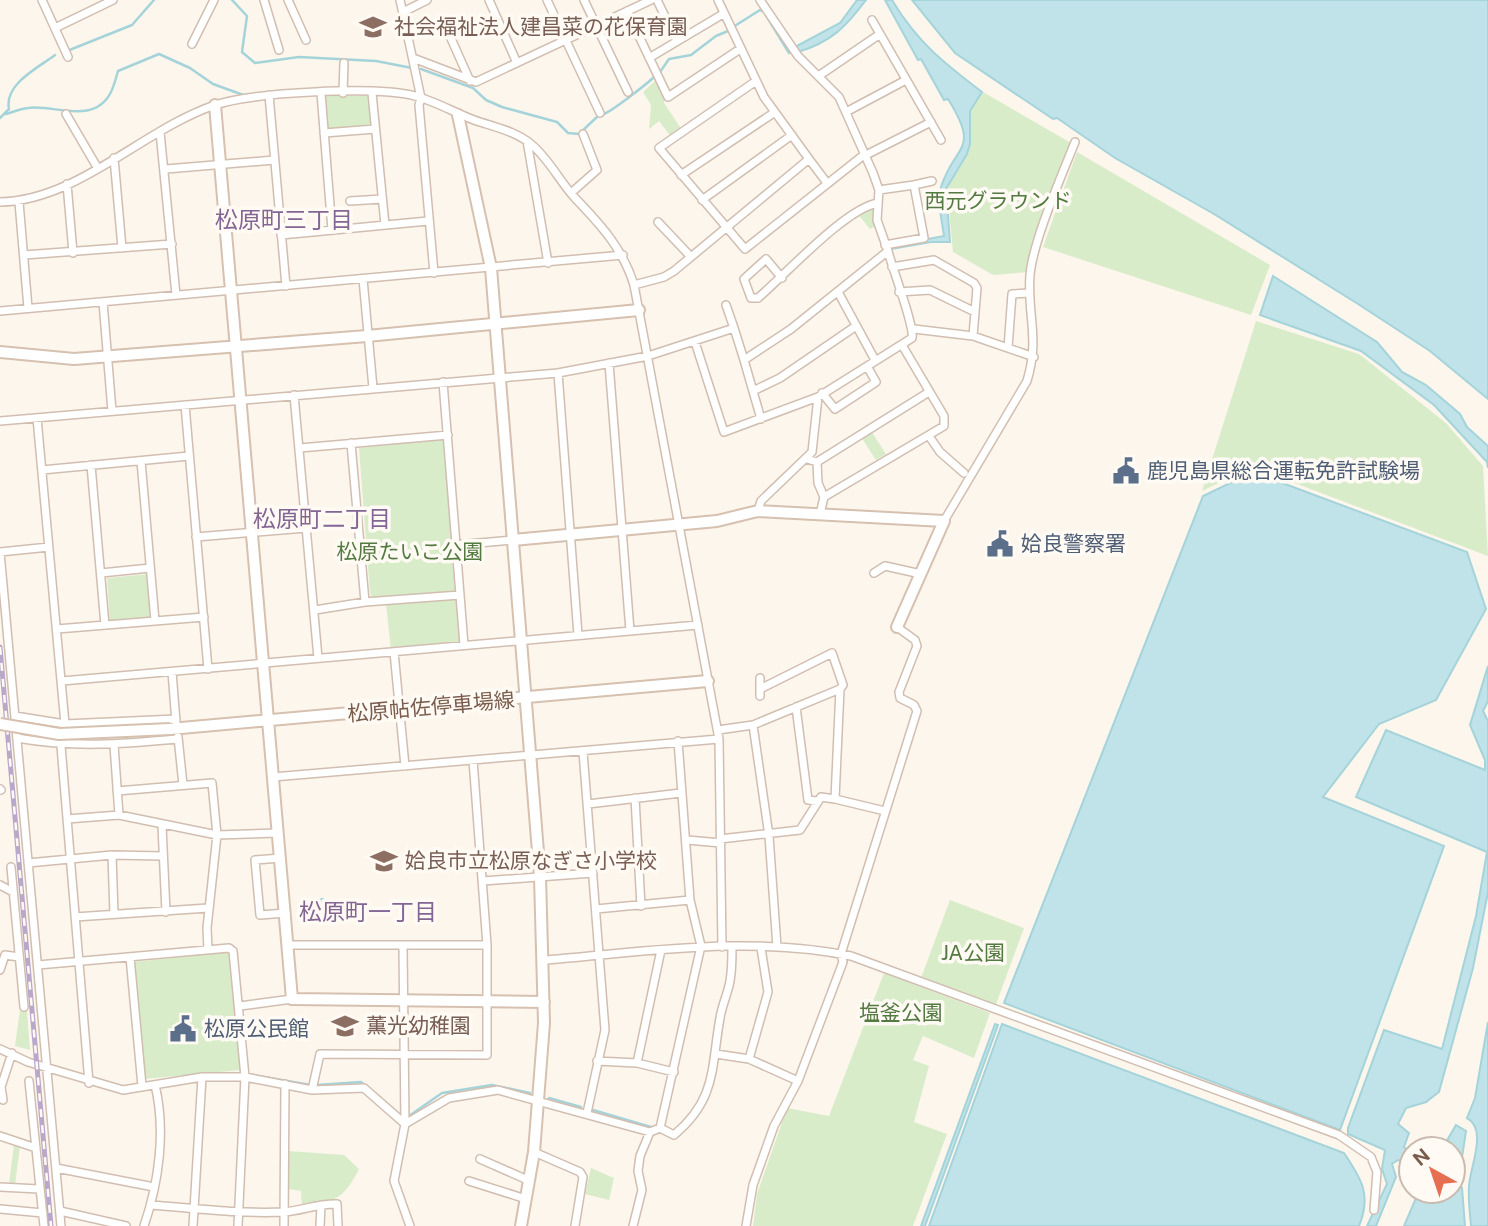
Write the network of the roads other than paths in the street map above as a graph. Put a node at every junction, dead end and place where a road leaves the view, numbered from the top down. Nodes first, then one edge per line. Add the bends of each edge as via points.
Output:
1 (42, 0) edge
2 (113, 0) edge
3 (214, 0) edge
4 (264, 0) edge
5 (288, 0) edge
6 (400, 0) edge
7 (427, 0) edge
8 (489, 0) edge
9 (547, 0) edge
10 (584, 0) edge
11 (650, 0) edge
12 (657, 0) edge
13 (718, 0) edge
14 (760, 0) edge
15 (627, 11) junction
16 (403, 12) junction
17 (723, 14) junction
18 (872, 20) dead end
19 (596, 26) junction
20 (55, 28) junction
21 (449, 34) dead end
22 (880, 34) junction
23 (306, 40) dead end
24 (566, 40) junction
25 (677, 41) junction
26 (192, 44) dead end
27 (740, 49) junction
28 (279, 50) dead end
29 (68, 57) dead end
30 (413, 58) junction
31 (649, 58) junction
32 (344, 63) dead end
33 (517, 63) junction
34 (820, 75) junction
35 (906, 80) junction
36 (756, 81) junction
37 (470, 82) junction
38 (628, 92) dead end
39 (321, 93) junction
40 (343, 93) junction
41 (372, 93) junction
42 (269, 95) junction
43 (421, 98) junction
44 (215, 105) junction
45 (775, 112) junction
46 (846, 112) junction
47 (600, 113) dead end
48 (66, 114) dead end
49 (458, 115) junction
50 (931, 122) junction
51 (375, 129) junction
52 (160, 132) junction
53 (324, 133) junction
54 (583, 134) dead end
55 (792, 135) junction
56 (942, 140) dead end
57 (527, 141) junction
58 (1075, 142) dead end
59 (865, 154) junction
60 (114, 158) junction
61 (809, 159) junction
62 (274, 160) junction
63 (220, 165) junction
64 (97, 167) junction
65 (166, 169) junction
66 (681, 175) junction
67 (932, 181) dead end
68 (827, 183) junction
69 (67, 184) junction
70 (914, 185) junction
71 (879, 190) junction
72 (571, 193) junction
73 (382, 199) junction
74 (702, 200) junction
75 (350, 201) dead end
76 (0, 202) edge
77 (19, 202) junction
78 (878, 203) junction
79 (428, 221) junction
80 (658, 222) dead end
81 (385, 225) junction
82 (725, 228) junction
83 (332, 230) junction
84 (281, 235) junction
85 (172, 244) junction
86 (122, 248) junction
87 (886, 248) junction
88 (73, 253) junction
89 (24, 255) junction
90 (623, 255) junction
91 (691, 257) junction
92 (548, 263) junction
93 (892, 267) junction
94 (491, 268) junction
95 (434, 273) junction
96 (782, 278) junction
97 (363, 279) junction
98 (634, 285) junction
99 (286, 286) junction
100 (230, 291) junction
101 (838, 292) junction
102 (899, 292) junction
103 (1029, 293) junction
104 (176, 295) junction
105 (103, 302) junction
106 (726, 305) dead end
107 (28, 308) junction
108 (639, 310) junction
109 (0, 311) edge
110 (975, 312) junction
111 (496, 322) junction
112 (856, 326) junction
113 (734, 328) junction
114 (914, 328) junction
115 (367, 336) junction
116 (973, 336) junction
117 (695, 342) junction
118 (236, 345) junction
119 (902, 345) junction
120 (1008, 348) junction
121 (0, 352) edge
122 (648, 356) junction
123 (107, 357) junction
124 (1034, 357) junction
125 (744, 360) junction
126 (875, 360) junction
127 (609, 363) junction
128 (867, 366) junction
129 (558, 373) junction
130 (501, 377) junction
131 (443, 382) junction
132 (373, 388) junction
133 (754, 391) junction
134 (929, 392) junction
135 (294, 395) junction
136 (820, 395) junction
137 (241, 401) junction
138 (186, 405) junction
139 (112, 411) junction
140 (37, 418) junction
141 (761, 419) junction
142 (0, 421) edge
143 (448, 435) junction
144 (929, 436) junction
145 (351, 443) junction
146 (300, 448) junction
147 (190, 456) junction
148 (807, 459) junction
149 (141, 461) junction
150 (817, 462) junction
151 (91, 465) junction
152 (42, 470) junction
153 (964, 473) dead end
154 (824, 497) junction
155 (758, 511) junction
156 (820, 514) junction
157 (944, 521) junction
158 (678, 525) junction
159 (306, 528) junction
160 (622, 530) junction
161 (252, 532) junction
162 (570, 534) junction
163 (196, 537) junction
164 (513, 540) junction
165 (456, 545) junction
166 (50, 547) junction
167 (0, 552) edge
168 (150, 568) junction
169 (101, 573) junction
170 (874, 573) dead end
171 (921, 574) junction
172 (460, 595) junction
173 (365, 602) junction
174 (315, 610) junction
175 (204, 617) junction
176 (155, 621) junction
177 (105, 625) junction
178 (698, 625) junction
179 (897, 627) joint
180 (57, 629) junction
181 (630, 631) junction
182 (578, 635) junction
183 (520, 641) junction
184 (464, 645) junction
185 (394, 652) junction
186 (318, 658) junction
187 (264, 664) junction
188 (208, 669) junction
189 (173, 672) junction
190 (760, 678) dead end
191 (62, 681) junction
192 (708, 681) junction
193 (840, 689) junction
194 (525, 699) junction
195 (796, 707) junction
196 (401, 710) junction
197 (15, 716) junction
198 (269, 720) junction
199 (0, 724) edge
200 (65, 724) junction
201 (753, 725) junction
202 (175, 729) junction
203 (718, 730) junction
204 (17, 738) junction
205 (719, 739) junction
206 (678, 741) junction
207 (114, 745) junction
208 (61, 746) junction
209 (583, 752) junction
210 (531, 755) junction
211 (473, 760) junction
212 (405, 766) junction
213 (273, 777) junction
214 (183, 785) junction
215 (117, 791) junction
216 (681, 793) junction
217 (635, 798) junction
218 (835, 799) junction
219 (817, 801) junction
220 (588, 804) junction
221 (885, 811) junction
222 (119, 815) junction
223 (67, 819) junction
224 (162, 826) junction
225 (278, 833) junction
226 (216, 835) junction
227 (769, 836) junction
228 (687, 840) junction
229 (720, 841) junction
230 (112, 855) junction
231 (162, 856) junction
232 (281, 858) junction
233 (70, 859) junction
234 (28, 863) junction
235 (11, 867) dead end
236 (593, 873) junction
237 (540, 877) junction
238 (483, 881) junction
239 (0, 885) edge
240 (13, 892) junction
241 (690, 900) junction
242 (641, 906) junction
243 (208, 908) junction
244 (596, 909) junction
245 (166, 912) junction
246 (286, 913) junction
247 (114, 914) junction
248 (75, 918) junction
249 (289, 945) junction
250 (487, 945) junction
251 (403, 946) junction
252 (701, 946) junction
253 (722, 947) junction
254 (777, 947) junction
255 (732, 948) junction
256 (761, 948) junction
257 (208, 950) junction
258 (660, 950) junction
259 (841, 954) junction
260 (600, 956) junction
261 (19, 957) junction
262 (130, 957) junction
263 (544, 960) junction
264 (79, 961) junction
265 (38, 965) junction
266 (0, 970) edge
267 (292, 999) junction
268 (489, 1000) junction
269 (403, 1001) junction
270 (544, 1002) junction
271 (240, 1006) junction
272 (24, 1007) dead end
273 (0, 1049) edge
274 (12, 1053) junction
275 (716, 1054) junction
276 (402, 1055) junction
277 (748, 1059) junction
278 (597, 1061) junction
279 (638, 1063) junction
280 (47, 1066) junction
281 (674, 1072) junction
282 (202, 1077) junction
283 (245, 1077) junction
284 (798, 1080) junction
285 (29, 1081) dead end
286 (89, 1083) junction
287 (285, 1084) junction
288 (155, 1085) junction
289 (142, 1086) junction
290 (312, 1090) junction
291 (539, 1099) junction
292 (3, 1100) dead end
293 (587, 1113) junction
294 (405, 1124) junction
295 (660, 1128) junction
296 (650, 1132) junction
297 (0, 1136) edge
298 (36, 1148) junction
299 (534, 1152) junction
300 (480, 1159) dead end
301 (57, 1168) junction
302 (469, 1181) dead end
303 (530, 1181) junction
304 (0, 1187) edge
305 (154, 1188) junction
306 (39, 1189) junction
307 (526, 1199) junction
308 (151, 1205) junction
309 (321, 1205) junction
310 (194, 1208) junction
311 (0, 1209) edge
312 (1374, 1210) dead end
313 (60, 1211) junction
314 (239, 1212) junction
315 (285, 1212) junction
316 (43, 1213) junction
317 (44, 1226) edge
318 (61, 1226) edge
319 (126, 1226) edge
320 (144, 1226) edge
321 (193, 1226) edge
322 (238, 1226) edge
323 (284, 1226) edge
324 (320, 1226) edge
325 (338, 1226) edge
326 (410, 1226) edge
327 (521, 1226) edge
328 (575, 1226) edge
329 (633, 1226) edge
330 (746, 1226) edge

1 - 20 street
2 - 20 street
3 - 26 street
4 - 28 street
5 - 23 street
6 - 16 street
7 - 16 street
8 - 33 street
9 - 24 street
10 - 19 street
11 - 15 street
12 - 25 street
13 - 17 street
14 - 34 street via 798,55
15 - 19 street
15 - 31 street
16 - 30 street
17 - 25 street
17 - 27 street
18 - 22 street
19 - 24 street
19 - 38 street
20 - 29 street
21 - 37 street
22 - 34 street
22 - 35 street
24 - 33 street
24 - 47 street
25 - 31 street
27 - 31 street via 668,97
27 - 36 street
30 - 37 street
30 - 43 street
32 - 40 street
33 - 37 street
34 - 46 street
35 - 46 street
35 - 50 street
36 - 45 street
36 - 66 street via 659,148
39 - 40 street
39 - 42 street
39 - 53 street
40 - 41 street
41 - 43 street
41 - 51 street
42 - 44 street
42 - 62 street
43 - 49 street
43 - 79 street
44 - 52 street
44 - 63 street
45 - 55 street
45 - 66 street
46 - 59 street
48 - 64 street
49 - 57 street
49 - 94 street, 松原帖佐停車場線
50 - 56 street
50 - 59 street
51 - 53 street
51 - 73 street
52 - 60 street
52 - 65 street
53 - 83 street
54 - 72 street via 597,170
55 - 61 street
55 - 74 street
57 - 72 street
57 - 92 street
58 - 103 street via 1032,261
59 - 68 street
59 - 71 street
60 - 64 street
60 - 86 street
61 - 68 street
61 - 82 street
62 - 63 street
62 - 84 street
63 - 65 street
63 - 100 street
64 - 69 street
65 - 85 street
66 - 74 street
67 - 70 street
68 - 82 street via 745,249
69 - 77 street
69 - 88 street
70 - 71 street
70 - 87 street via 924,238
71 - 78 street
72 - 90 street
73 - 75 street
73 - 81 street
74 - 82 street
76 - 77 street
77 - 89 street
78 - 87 street via 877,220
78 - 96 street via 855,211
79 - 81 street
79 - 95 street
80 - 91 street
81 - 83 street
82 - 91 street
83 - 84 street
84 - 99 street
85 - 86 street
85 - 104 street
86 - 88 street
87 - 93 street
87 - 101 street
88 - 89 street
89 - 107 street
90 - 92 street
90 - 98 street
91 - 98 street via 664,277
92 - 94 street
93 - 102 street
93 - 110 street via 934,260 974,283
94 - 95 street
94 - 111 street, 松原帖佐停車場線
95 - 97 street
96 - 96 street via 758,299 751,298 744,279 766,259
97 - 99 street
97 - 115 street
98 - 108 street
99 - 100 street
100 - 104 street
100 - 118 street
101 - 112 street
101 - 125 street via 771,345
102 - 110 street via 930,290
102 - 114 street
103 - 120 street via 1012,295
103 - 124 street
104 - 105 street
105 - 107 street
105 - 123 street
106 - 113 street
107 - 109 street
108 - 111 street
108 - 122 street
110 - 116 street
111 - 115 street
111 - 130 street, 松原帖佐停車場線
112 - 126 street
112 - 133 street
113 - 117 street
113 - 125 street
114 - 116 street
114 - 119 street via 912,338
115 - 118 street
115 - 132 street
116 - 120 street
117 - 122 street
117 - 141 street via 724,432
118 - 123 street
118 - 137 street
119 - 126 street
119 - 134 street
120 - 124 street
121 - 123 street via 74,359
122 - 127 street
122 - 158 street
123 - 139 street
124 - 157 street via 1027,381
125 - 133 street
126 - 128 street
127 - 129 street
127 - 160 street
128 - 136 street
128 - 136 street via 876,383 835,409
129 - 130 street
129 - 162 street
130 - 131 street
130 - 164 street, 松原帖佐停車場線
131 - 132 street
131 - 143 street
132 - 135 street
133 - 141 street
134 - 144 street via 945,422
134 - 150 street
135 - 137 street
135 - 146 street
136 - 141 street
136 - 148 street
137 - 138 street
137 - 161 street
138 - 139 street
138 - 147 street
139 - 140 street
140 - 142 street
140 - 152 street
143 - 145 street
143 - 165 street
144 - 153 street
144 - 154 street
145 - 146 street
145 - 173 street
146 - 159 street
147 - 149 street
147 - 163 street
148 - 150 street
148 - 155 street via 761,501
149 - 151 street
149 - 168 street
150 - 154 street
151 - 152 street
151 - 169 street
152 - 166 street
154 - 156 street
155 - 156 street
155 - 158 street
156 - 157 street
157 - 171 street
158 - 160 street
158 - 178 street
159 - 161 street
159 - 174 street
160 - 162 street
160 - 181 street
161 - 163 street
161 - 187 street
162 - 164 street
162 - 182 street
163 - 175 street
164 - 165 street
164 - 183 street, 松原帖佐停車場線
165 - 172 street
166 - 167 street
166 - 180 street
167 - 197 street
168 - 169 street
168 - 176 street
169 - 177 street
170 - 171 street via 885,566
171 - 179 street
172 - 173 street
172 - 184 street
173 - 174 street
174 - 186 street
175 - 176 street
175 - 188 street
176 - 177 street
177 - 180 street
178 - 181 street
178 - 192 street
179 - 221 street via 917,646 898,692 917,711
180 - 191 street
181 - 182 street
182 - 183 street
183 - 184 street
183 - 194 street, 松原帖佐停車場線
184 - 185 street
185 - 186 street
185 - 196 street
186 - 187 street
187 - 188 street
187 - 198 street
188 - 189 street
189 - 191 street
189 - 202 street
190 - 193 street via 760,692 832,653 843,685
191 - 200 street
192 - 194 street
192 - 203 street
193 - 195 street
193 - 218 street
194 - 196 street, 松原帖佐停車場線
194 - 210 street
195 - 201 street
195 - 219 street via 808,800
196 - 198 street, 松原帖佐停車場線
196 - 212 street
197 - 200 street
197 - 204 street
198 - 202 street, 松原帖佐停車場線
198 - 213 street
199 - 202 street, 松原帖佐停車場線, bridge via 69,734
200 - 202 street
201 - 203 street
201 - 227 street
202 - 207 street
202 - 214 street
203 - 205 street
204 - 208 street
204 - 234 street
205 - 206 street
205 - 229 street
206 - 209 street
206 - 216 street
207 - 208 street
207 - 215 street
208 - 223 street
209 - 210 street
209 - 220 street
210 - 211 street
210 - 237 street
211 - 212 street
211 - 238 street
212 - 213 street
213 - 225 street
214 - 215 street
214 - 226 street via 212,783
215 - 222 street
216 - 217 street
216 - 228 street
217 - 220 street
217 - 242 street
218 - 219 street via 821,797
218 - 221 street
219 - 227 street via 804,827
220 - 236 street
221 - 259 street
222 - 223 street
222 - 224 street
223 - 233 street
224 - 226 street
224 - 231 street
225 - 226 street
225 - 232 street
226 - 243 street
227 - 229 street
227 - 254 street
228 - 229 street
228 - 241 street
229 - 253 street
230 - 231 street
230 - 233 street
230 - 247 street
231 - 245 street
232 - 246 street
232 - 246 street via 256,860 260,915
233 - 234 street
233 - 248 street
234 - 265 street
235 - 240 street
236 - 237 street
236 - 244 street
237 - 238 street
237 - 263 street
238 - 250 street
239 - 240 street
240 - 261 street
241 - 242 street
241 - 252 street
242 - 244 street
243 - 245 street
243 - 257 street
244 - 260 street
245 - 247 street
246 - 249 street
247 - 248 street
248 - 264 street
249 - 251 street
249 - 267 street
250 - 251 street
250 - 268 street
251 - 269 street
252 - 253 street
252 - 258 street
252 - 281 street
253 - 255 street
254 - 256 street
254 - 259 street
255 - 256 street
255 - 275 street
256 - 277 street via 768,992
257 - 262 street
257 - 271 street via 229,948 236,955
258 - 260 street
258 - 279 street
259 - 284 street via 827,1009
259 - 312 street via 1339,1136 1371,1157 1377,1172
260 - 263 street
260 - 278 street via 605,1030
261 - 266 street via 5,955
261 - 272 street
262 - 264 street
262 - 289 street
263 - 270 street
264 - 265 street
264 - 286 street
265 - 280 street
267 - 269 street
267 - 271 street
268 - 269 street
268 - 270 street
268 - 276 street via 487,1055
269 - 276 street
270 - 291 street
271 - 283 street
273 - 274 street
274 - 280 street
274 - 292 street via 1,1087
275 - 277 street
275 - 295 street via 695,1116 674,1135
276 - 290 street via 320,1054
276 - 294 street
277 - 284 street
278 - 279 street
278 - 293 street
279 - 281 street
280 - 286 street
280 - 301 street
281 - 295 street
282 - 283 street
282 - 288 street
282 - 310 street
283 - 287 street
283 - 314 street
284 - 330 street via 774,1126 753,1185
285 - 298 street
286 - 289 street via 123,1090
287 - 290 street
287 - 315 street
288 - 289 street
288 - 305 street via 161,1111
290 - 294 street via 363,1088
291 - 293 street
291 - 294 street via 498,1090 449,1098
291 - 299 street
293 - 296 street
294 - 326 street via 394,1181
295 - 296 street
296 - 329 street via 640,1156 642,1190
297 - 298 street
298 - 306 street
299 - 303 street
299 - 328 street via 583,1177
300 - 303 street
301 - 305 street
301 - 313 street
302 - 307 street
303 - 307 street
304 - 306 street
305 - 308 street
306 - 316 street
307 - 327 street
308 - 310 street
308 - 320 street
309 - 315 street
309 - 324 street
309 - 325 street via 337,1204
310 - 314 street
310 - 321 street
311 - 316 street
313 - 318 street
313 - 319 street
314 - 315 street
314 - 322 street
315 - 323 street
316 - 317 street

